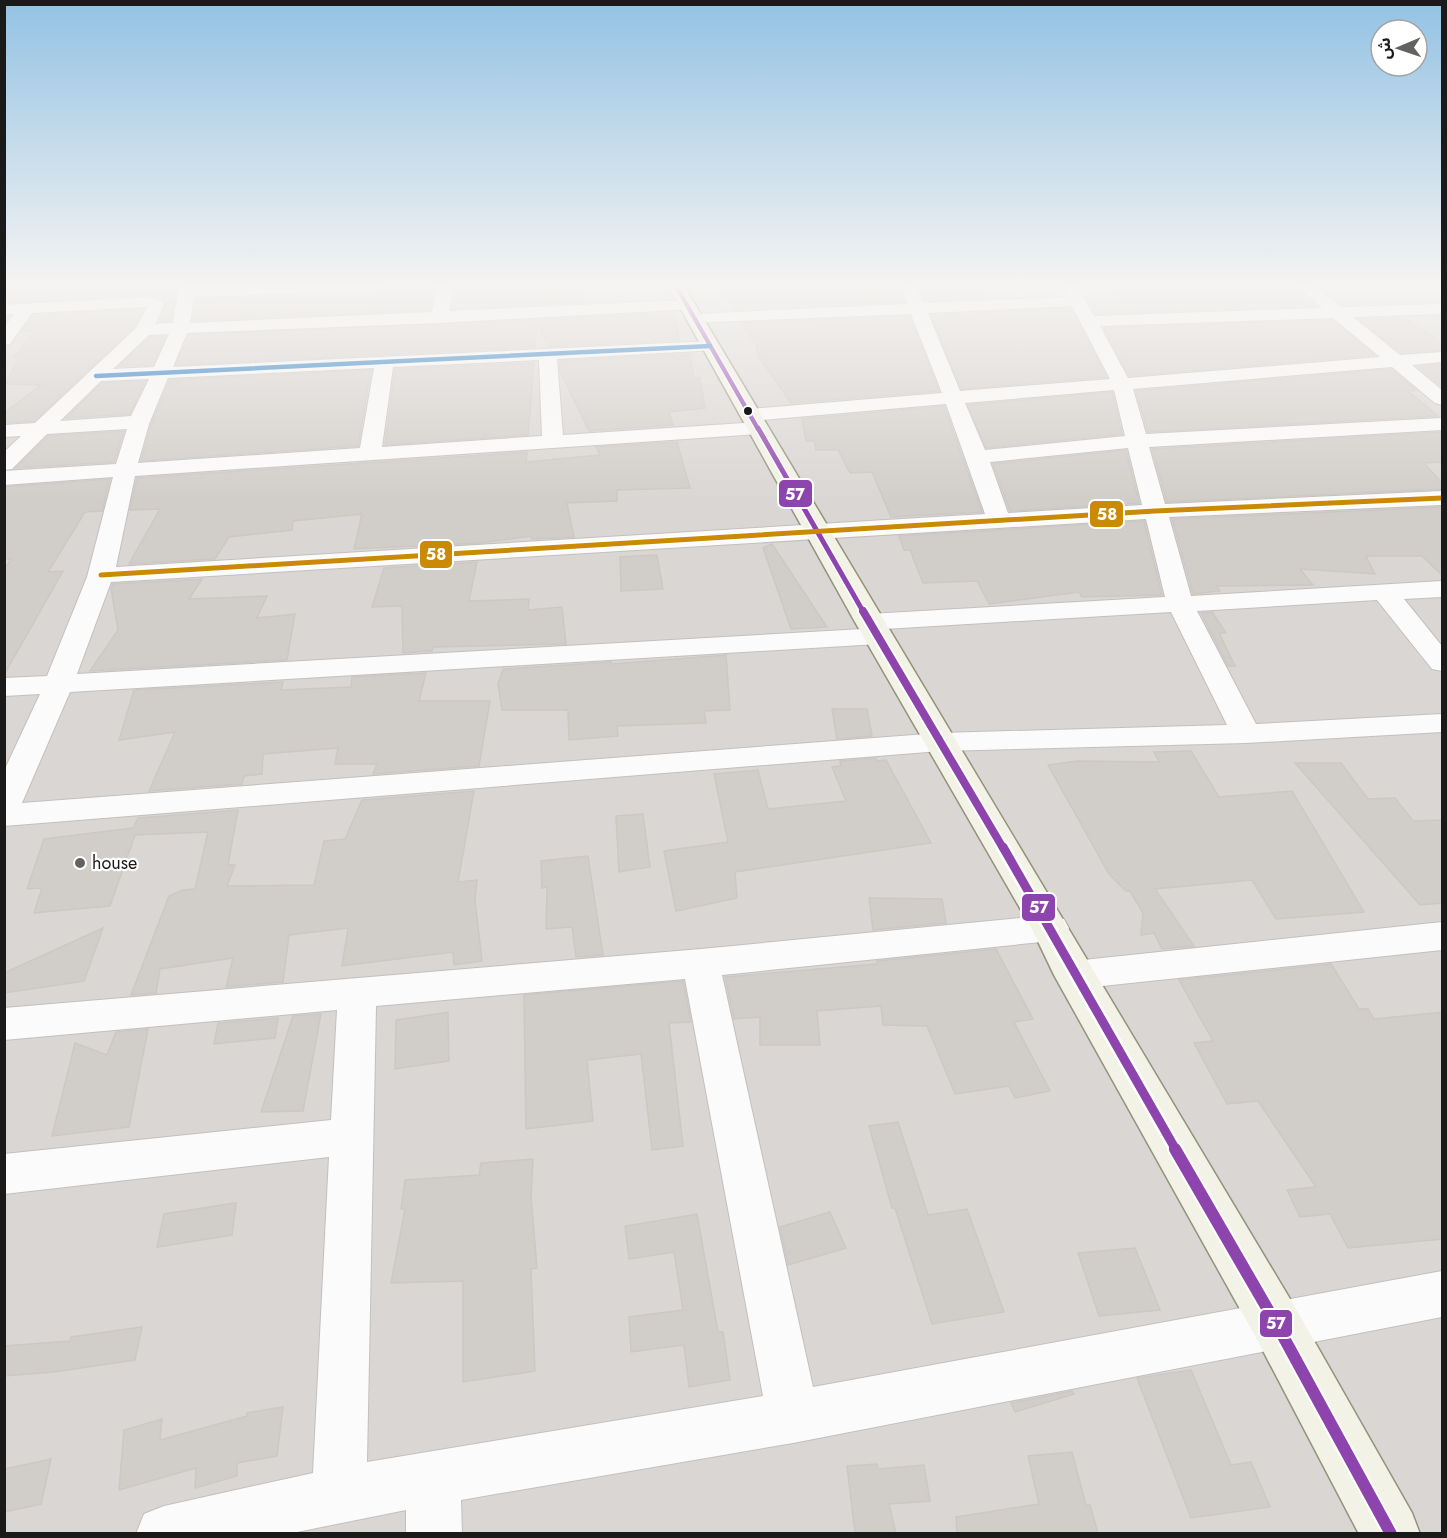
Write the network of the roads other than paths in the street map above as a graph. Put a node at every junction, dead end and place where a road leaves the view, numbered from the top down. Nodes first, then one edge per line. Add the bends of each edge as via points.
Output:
1 (115, 358) edge
2 (167, 358) edge
3 (471, 358) edge
4 (548, 358) edge
5 (717, 358) edge
6 (937, 358) edge
7 (1108, 358) edge
8 (1391, 358) edge
9 (1430, 358) edge
10 (1394, 360) junction
11 (384, 362) junction
12 (161, 373) junction
13 (96, 376) junction
14 (1122, 384) junction
15 (954, 399) junction
16 (1443, 399) edge
17 (140, 422) junction
18 (754, 422) junction
19 (1443, 424) edge
20 (42, 428) junction
21 (4, 430) edge
22 (1137, 441) junction
23 (553, 443) junction
24 (370, 455) junction
25 (977, 457) junction
26 (4, 464) edge
27 (124, 471) junction
28 (4, 478) edge
29 (1443, 498) edge
30 (1155, 511) junction
31 (999, 520) junction
32 (816, 531) junction
33 (101, 575) junction
34 (1443, 589) edge
35 (1385, 592) junction
36 (1180, 604) junction
37 (873, 629) junction
38 (1443, 663) edge
39 (59, 684) junction
40 (4, 687) edge
41 (1443, 723) edge
42 (1246, 734) junction
43 (940, 742) junction
44 (4, 807) edge
45 (4, 815) edge
46 (1051, 928) junction
47 (1443, 936) edge
48 (701, 963) junction
49 (1074, 975) junction
50 (357, 992) junction
51 (4, 1024) edge
52 (352, 1136) junction
53 (4, 1174) edge
54 (1443, 1294) edge
55 (1278, 1327) junction
56 (793, 1417) junction
57 (433, 1476) junction
58 (339, 1494) junction
59 (164, 1533) edge
60 (434, 1533) edge
61 (1391, 1533) edge

1 - 13 street
2 - 12 street
3 - 11 street
4 - 23 street
5 - 18 street
6 - 15 street
7 - 14 street
8 - 10 street
9 - 10 street
10 - 14 street
10 - 16 street
11 - 12 street
11 - 24 street
12 - 13 street
12 - 17 street
13 - 20 street
14 - 15 street
14 - 22 street
15 - 18 street
15 - 25 street
17 - 20 street
17 - 27 street
18 - 23 street
18 - 32 street
19 - 22 street
20 - 21 street
20 - 26 street
22 - 25 street
22 - 30 street
23 - 24 street
24 - 27 street
25 - 31 street
27 - 28 street
27 - 33 street
29 - 30 street
30 - 31 street
30 - 36 street
31 - 32 street
32 - 33 street
32 - 37 street
33 - 39 street
34 - 35 street
35 - 36 street
35 - 38 street
36 - 37 street
36 - 42 street
37 - 39 street
37 - 43 street
39 - 40 street
39 - 44 street
41 - 42 street
42 - 43 street
43 - 45 street
43 - 46 street
46 - 48 street
46 - 49 street
47 - 49 street
48 - 50 street
48 - 56 street
49 - 55 street
50 - 51 street
50 - 52 street
52 - 53 street
52 - 58 street
54 - 55 street
55 - 56 street
55 - 61 street
56 - 57 street
57 - 58 street
57 - 60 street
58 - 59 street

